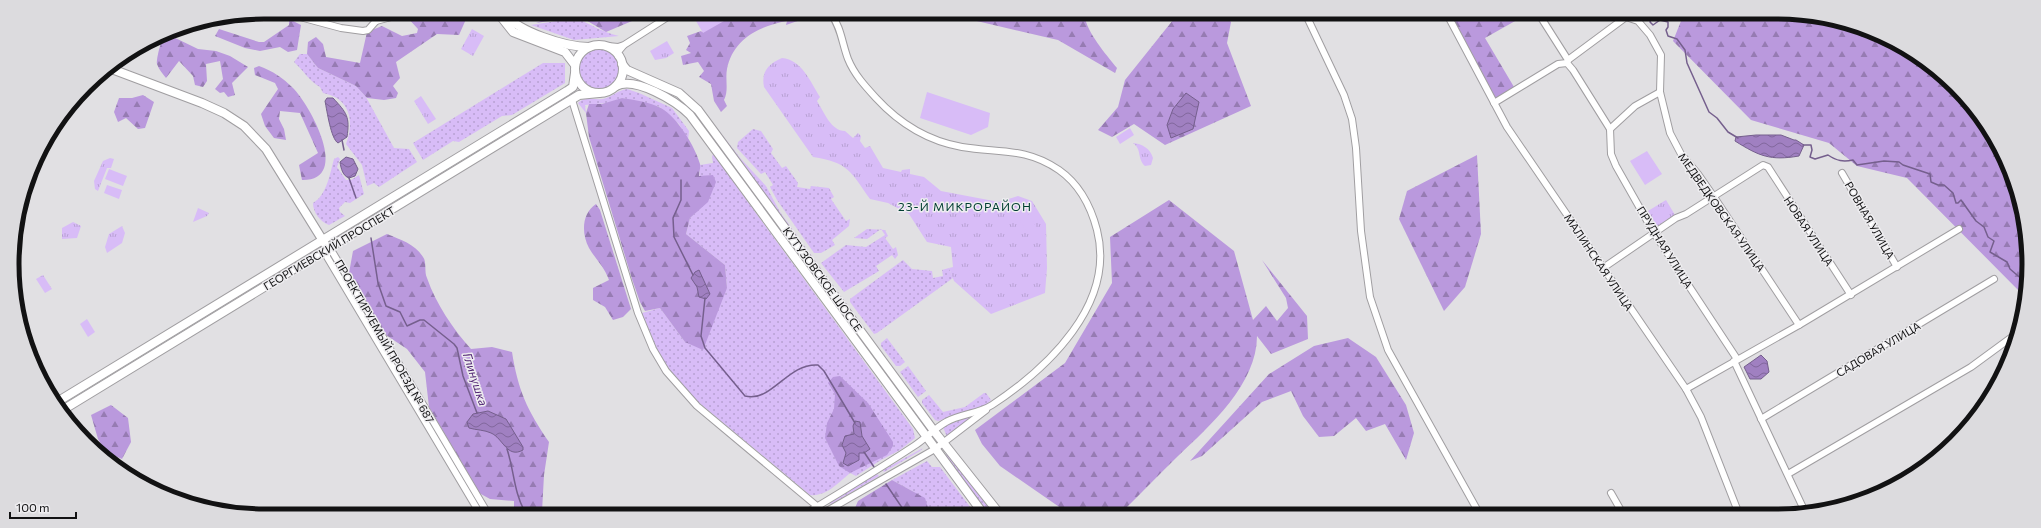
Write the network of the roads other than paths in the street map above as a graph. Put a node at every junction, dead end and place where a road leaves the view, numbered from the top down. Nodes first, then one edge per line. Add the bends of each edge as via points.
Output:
1 (309, 19) edge
2 (375, 19) edge
3 (386, 19) edge
4 (503, 19) edge
5 (509, 19) edge
6 (664, 19) edge
7 (835, 19) edge
8 (1308, 19) edge
9 (1450, 19) edge
10 (1542, 19) edge
11 (1618, 19) edge
12 (1632, 19) edge
13 (376, 22) junction
14 (624, 44) junction
15 (608, 46) junction
16 (589, 47) junction
17 (618, 56) junction
18 (1567, 62) junction
19 (625, 67) junction
20 (575, 69) junction
21 (115, 70) edge
22 (616, 86) junction
23 (1660, 92) junction
24 (599, 93) junction
25 (572, 100) junction
26 (1494, 103) junction
27 (1610, 129) junction
28 (1842, 173) dead end
29 (1714, 196) junction
30 (1959, 229) dead end
31 (1654, 233) junction
32 (322, 241) junction
33 (327, 249) junction
34 (1897, 267) junction
35 (1603, 268) junction
36 (1994, 279) dead end
37 (1851, 295) junction
38 (1799, 325) junction
39 (2011, 338) edge
40 (1735, 360) junction
41 (1686, 389) junction
42 (60, 400) edge
43 (990, 406) junction
44 (66, 407) edge
45 (1761, 419) junction
46 (934, 431) junction
47 (926, 438) junction
48 (944, 442) junction
49 (935, 449) junction
50 (1788, 474) junction
51 (1611, 493) dead end
52 (816, 507) junction
53 (1803, 507) edge
54 (477, 509) edge
55 (485, 509) edge
56 (813, 509) edge
57 (819, 509) edge
58 (829, 509) edge
59 (980, 509) edge
60 (997, 509) edge
61 (1477, 509) edge
62 (1621, 509) edge
63 (1737, 509) edge

1 - 13 street via 363,31 368,30
2 - 13 street
3 - 13 street
4 - 20 main road via 513,32 565,52
5 - 16 main road via 525,30 568,46
6 - 14 street
7 - 43 street via 842,34 848,59 860,81 893,115 919,132 940,141 963,147 1018,152 1036,157 1069,178 1091,211 1101,261 1096,287 1089,304 1077,325 1053,354 1031,376
8 - 61 street via 1344,95 1352,119 1361,231 1370,297 1388,350
9 - 26 street, МАЛИНСКАЯ УЛИЦА
10 - 18 street
11 - 18 street, МЕДВЕДКОВСКАЯ УЛИЦА
12 - 23 street, МЕДВЕДКОВСКАЯ УЛИЦА via 1638,21 1650,35 1661,55
14 - 15 street via 618,47
14 - 17 street
15 - 16 main road
15 - 17 main road
16 - 20 main road via 580,53
17 - 19 main road
18 - 26 street, МЕДВЕДКОВСКАЯ УЛИЦА via 1558,64
18 - 27 street
19 - 22 main road
19 - 46 main road, КУТУЗОВСКОЕ ШОССЕ via 679,93 698,110
20 - 24 main road via 582,86
20 - 32 main road, ГЕОРГИЕВСКИЙ ПРОСПЕКТ via 574,84 570,90
21 - 32 main road via 202,103 244,126 266,149
22 - 24 main road
22 - 47 main road, КУТУЗОВСКОЕ ШОССЕ via 625,83 638,85 674,101 690,115
23 - 27 street via 1635,106
23 - 29 street, МЕДВЕДКОВСКАЯ УЛИЦА via 1670,133 1681,154
24 - 25 main road, ГЕОРГИЕВСКИЙ ПРОСПЕКТ via 582,94
25 - 33 main road, ГЕОРГИЕВСКИЙ ПРОСПЕКТ
25 - 52 street via 638,313 653,350 666,371 698,406
26 - 35 street, МАЛИНСКАЯ УЛИЦА via 1506,127
27 - 31 street, ПРУДНАЯ УЛИЦА via 1611,154 1616,166
28 - 34 street, РОВНАЯ УЛИЦА
29 - 31 street
29 - 37 street, НОВАЯ УЛИЦА via 1763,165 1768,167
29 - 38 street, МЕДВЕДКОВСКАЯ УЛИЦА
30 - 34 street
31 - 35 street
31 - 40 street, ПРУДНАЯ УЛИЦА
32 - 33 main road
32 - 42 main road, ГЕОРГИЕВСКИЙ ПРОСПЕКТ
33 - 44 main road, ГЕОРГИЕВСКИЙ ПРОСПЕКТ
33 - 54 street, ПРОЕКТИРУЕМЫЙ ПРОЕЗД № 687 via 327,257
33 - 55 street, ПРОЕКТИРУЕМЫЙ ПРОЕЗД № 687 via 333,253
34 - 37 street
35 - 41 street, МАЛИНСКАЯ УЛИЦА
36 - 45 street, САДОВАЯ УЛИЦА
37 - 38 street
38 - 40 street
39 - 50 street via 1971,367
40 - 41 street
40 - 45 street, ПРУДНАЯ УЛИЦА
41 - 63 street, МАЛИНСКАЯ УЛИЦА via 1701,417
43 - 46 street via 946,422
43 - 48 street
45 - 50 street, ПРУДНАЯ УЛИЦА via 1778,459
46 - 47 street
46 - 48 main road, КУТУЗОВСКОЕ ШОССЕ
47 - 49 main road, КУТУЗОВСКОЕ ШОССЕ
47 - 52 street
48 - 49 street
48 - 60 main road, КУТУЗОВСКОЕ ШОССЕ
49 - 58 street
49 - 59 main road, КУТУЗОВСКОЕ ШОССЕ
50 - 53 street, ПРУДНАЯ УЛИЦА
51 - 62 street
52 - 56 street
52 - 57 street

